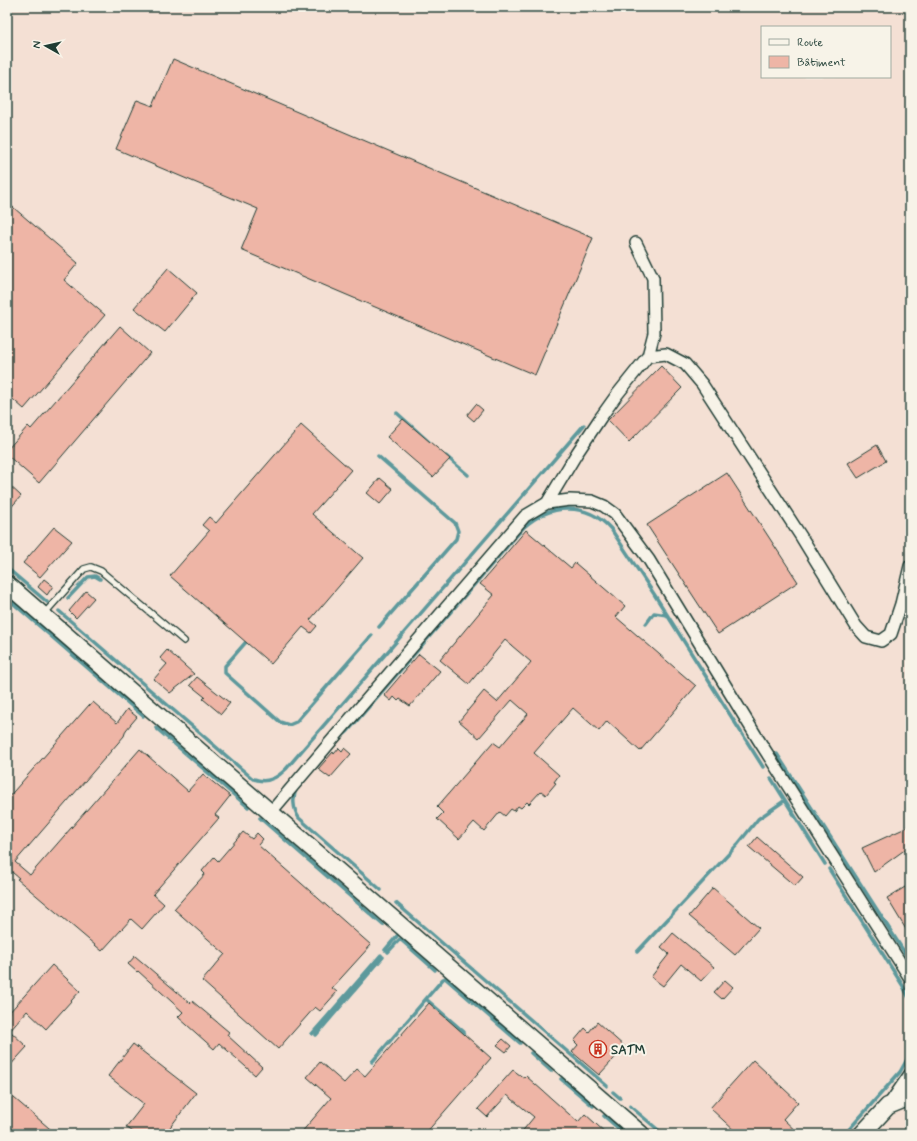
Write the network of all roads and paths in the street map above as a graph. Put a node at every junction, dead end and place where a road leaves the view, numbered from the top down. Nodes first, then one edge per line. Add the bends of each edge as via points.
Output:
1 (636, 243) dead end
2 (648, 356) junction
3 (547, 503) junction
4 (910, 566) edge
5 (7, 584) edge
6 (43, 616) junction
7 (184, 641) dead end
8 (271, 812) junction
9 (910, 978) edge
10 (910, 1074) edge
11 (910, 1097) edge
12 (888, 1106) junction
13 (641, 1134) edge
14 (862, 1134) edge

1 - 2 street via 653,278 654,333
2 - 3 street via 601,418
2 - 4 street via 666,354 685,364 702,384 856,626 866,637 881,641 891,634
3 - 8 street via 525,516
3 - 9 street via 592,501 615,514 649,560 758,739
5 - 6 main road
6 - 7 lane via 84,569 91,567 100,571
6 - 8 main road
8 - 13 main road
10 - 12 street
11 - 12 main road
12 - 14 main road

